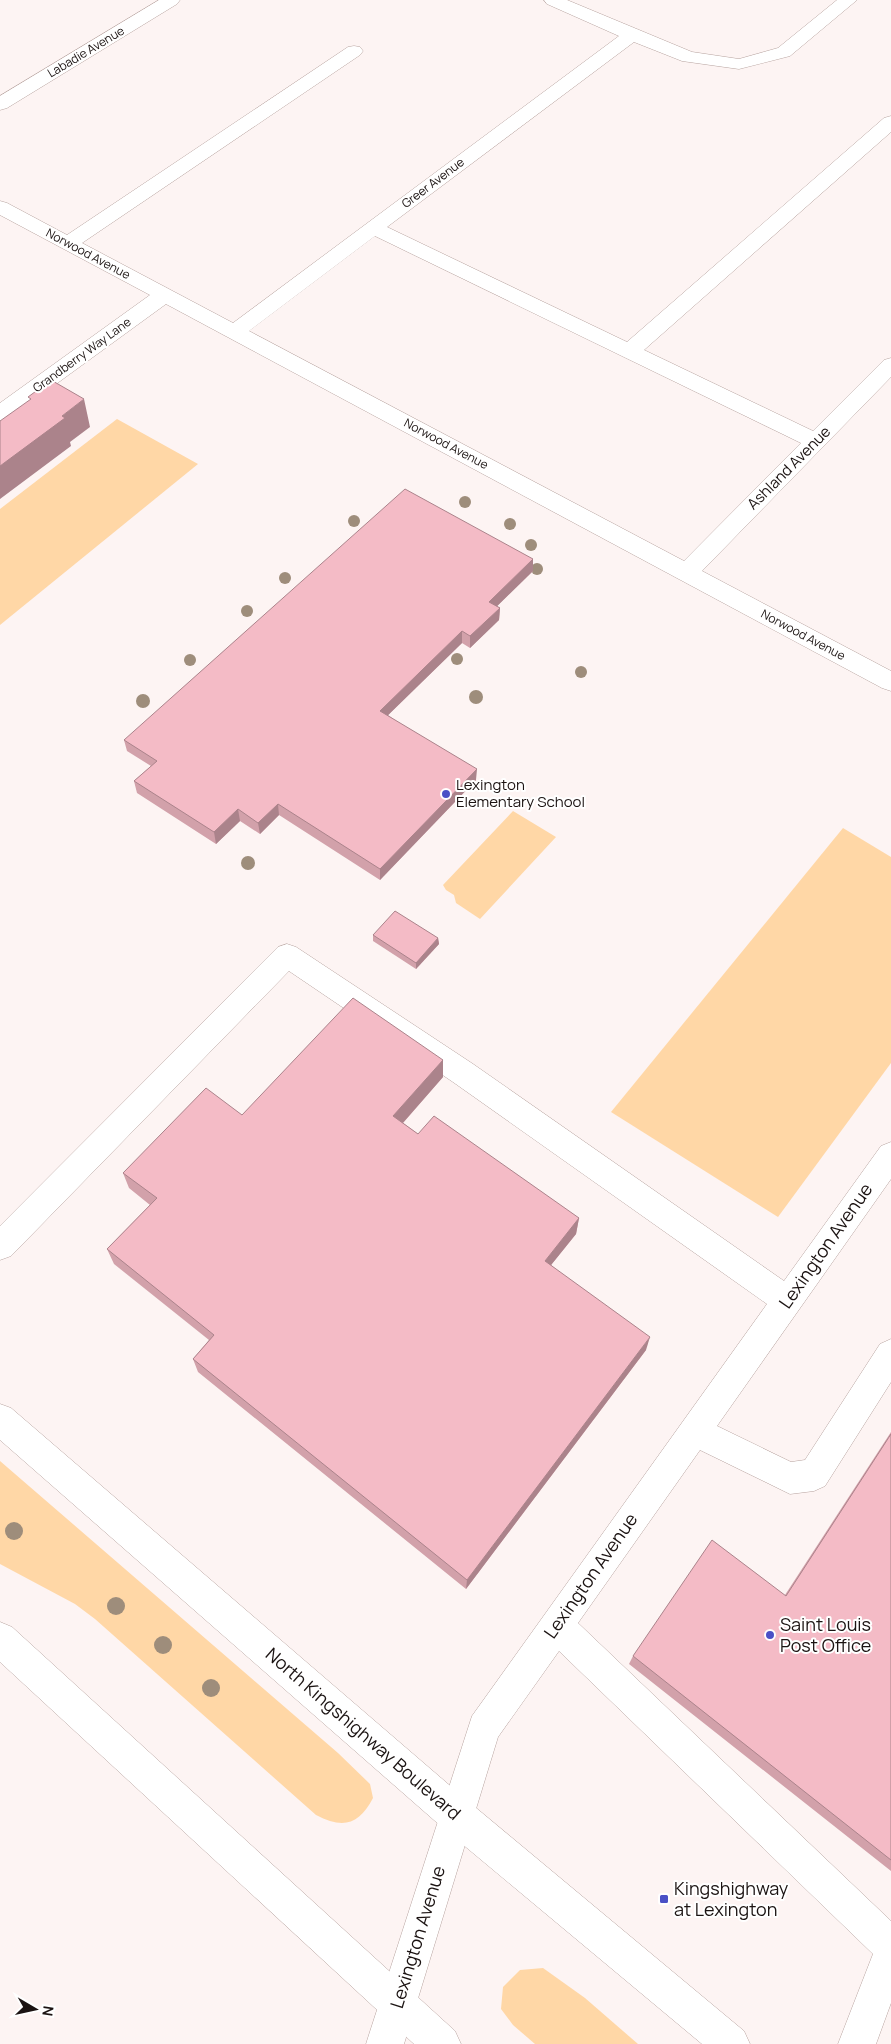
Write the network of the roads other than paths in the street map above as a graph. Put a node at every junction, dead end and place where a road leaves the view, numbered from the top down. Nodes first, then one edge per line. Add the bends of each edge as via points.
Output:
1 (171, 0) edge
2 (553, 0) edge
3 (848, 0) edge
4 (632, 35) junction
5 (354, 51) dead end
6 (0, 104) edge
7 (891, 122) edge
8 (0, 207) edge
9 (373, 228) junction
10 (68, 244) junction
11 (164, 296) junction
12 (234, 331) junction
13 (630, 351) junction
14 (891, 365) edge
15 (0, 414) edge
16 (816, 441) junction
17 (687, 572) junction
18 (891, 682) edge
19 (891, 1155) edge
20 (0, 1246) edge
21 (787, 1301) junction
22 (891, 1354) edge
23 (0, 1419) edge
24 (695, 1431) junction
25 (556, 1626) junction
26 (1, 1640) edge
27 (456, 1815) junction
28 (891, 1946) edge
29 (891, 1954) edge
30 (398, 2004) junction
31 (385, 2044) edge
32 (442, 2044) edge
33 (730, 2044) edge
34 (857, 2044) edge

1 - 6 street, Labadie Avenue
2 - 4 street
3 - 4 street via 784,52 739,64 688,57
4 - 9 street, Greer Avenue
5 - 10 street
7 - 13 street
8 - 10 street, Norwood Avenue
9 - 12 street, Greer Avenue
9 - 13 street
10 - 11 street, Norwood Avenue
11 - 12 street, Norwood Avenue
11 - 15 street, Grandberry Way Lane
12 - 17 street, Norwood Avenue
13 - 16 street
14 - 16 street, Ashland Avenue
16 - 17 street, Ashland Avenue
17 - 18 street, Norwood Avenue
19 - 21 street, Lexington Avenue
20 - 21 street via 287,955 463,1073
21 - 24 street, Lexington Avenue
22 - 24 street via 814,1476 790,1478
23 - 27 street, North Kingshighway Boulevard
24 - 25 street, Lexington Avenue
25 - 27 street, Lexington Avenue via 484,1728
25 - 28 street
26 - 30 street
27 - 30 street, Lexington Avenue
27 - 33 street, North Kingshighway Boulevard
29 - 34 street
30 - 31 street, Lexington Avenue
30 - 32 street

